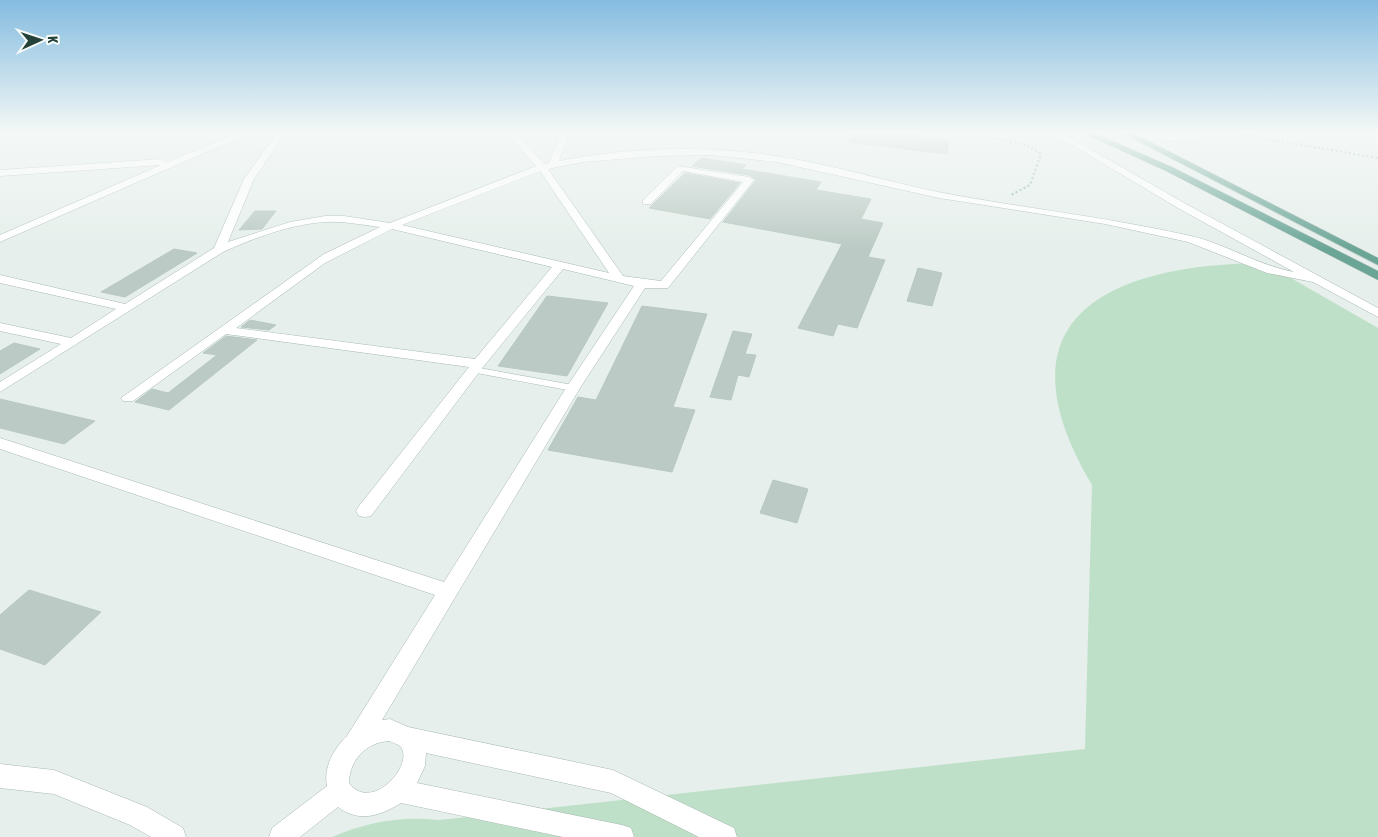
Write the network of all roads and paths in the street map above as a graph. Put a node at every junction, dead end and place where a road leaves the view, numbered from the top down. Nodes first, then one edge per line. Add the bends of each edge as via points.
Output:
1 (14, 172) edge
2 (152, 172) edge
3 (254, 172) edge
4 (529, 172) edge
5 (545, 172) edge
6 (676, 172) edge
7 (703, 172) edge
8 (837, 172) edge
9 (1035, 172) edge
10 (1123, 172) edge
11 (1175, 172) edge
12 (1200, 172) edge
13 (0, 173) edge
14 (647, 202) dead end
15 (987, 204) junction
16 (371, 223) junction
17 (391, 226) junction
18 (0, 239) edge
19 (219, 250) junction
20 (321, 261) junction
21 (1378, 262) edge
22 (560, 265) junction
23 (1378, 276) edge
24 (0, 279) edge
25 (619, 279) junction
26 (1315, 279) junction
27 (641, 284) junction
28 (128, 308) junction
29 (1378, 313) edge
30 (0, 328) edge
31 (224, 330) junction
32 (73, 342) junction
33 (476, 367) junction
34 (0, 388) edge
35 (573, 388) junction
36 (128, 398) dead end
37 (0, 443) edge
38 (365, 510) dead end
39 (449, 592) junction
40 (408, 738) junction
41 (356, 742) junction
42 (0, 776) edge
43 (340, 790) junction
44 (398, 791) junction
45 (174, 837) edge
46 (281, 837) edge
47 (622, 837) edge
48 (725, 837) edge

1 - 13 street
2 - 18 street
3 - 19 street
4 - 17 street
5 - 25 street
6 - 14 street
7 - 27 street via 749,180 664,285
8 - 15 street
9 - 15 path via 1030,184
10 - 26 street
11 - 23 main road
12 - 21 main road
15 - 26 street via 1105,221 1191,239 1271,271
16 - 17 street
16 - 19 street via 335,218 304,222 253,236
16 - 20 street
17 - 20 street
17 - 22 street
19 - 28 street
20 - 31 street
22 - 25 street
22 - 33 street
24 - 28 street
25 - 27 street
26 - 29 street
27 - 35 street
28 - 32 street
30 - 32 street
31 - 33 street
31 - 36 street
32 - 34 street
33 - 35 lane
33 - 38 street
35 - 39 street
37 - 39 street
39 - 41 street
40 - 41 street via 401,732 384,730
40 - 44 street via 414,746 413,769
40 - 48 street via 613,782
41 - 43 street via 340,763 337,775
42 - 45 street via 54,782 138,816
43 - 44 street via 350,802 362,805 374,804
43 - 46 street
44 - 47 street

